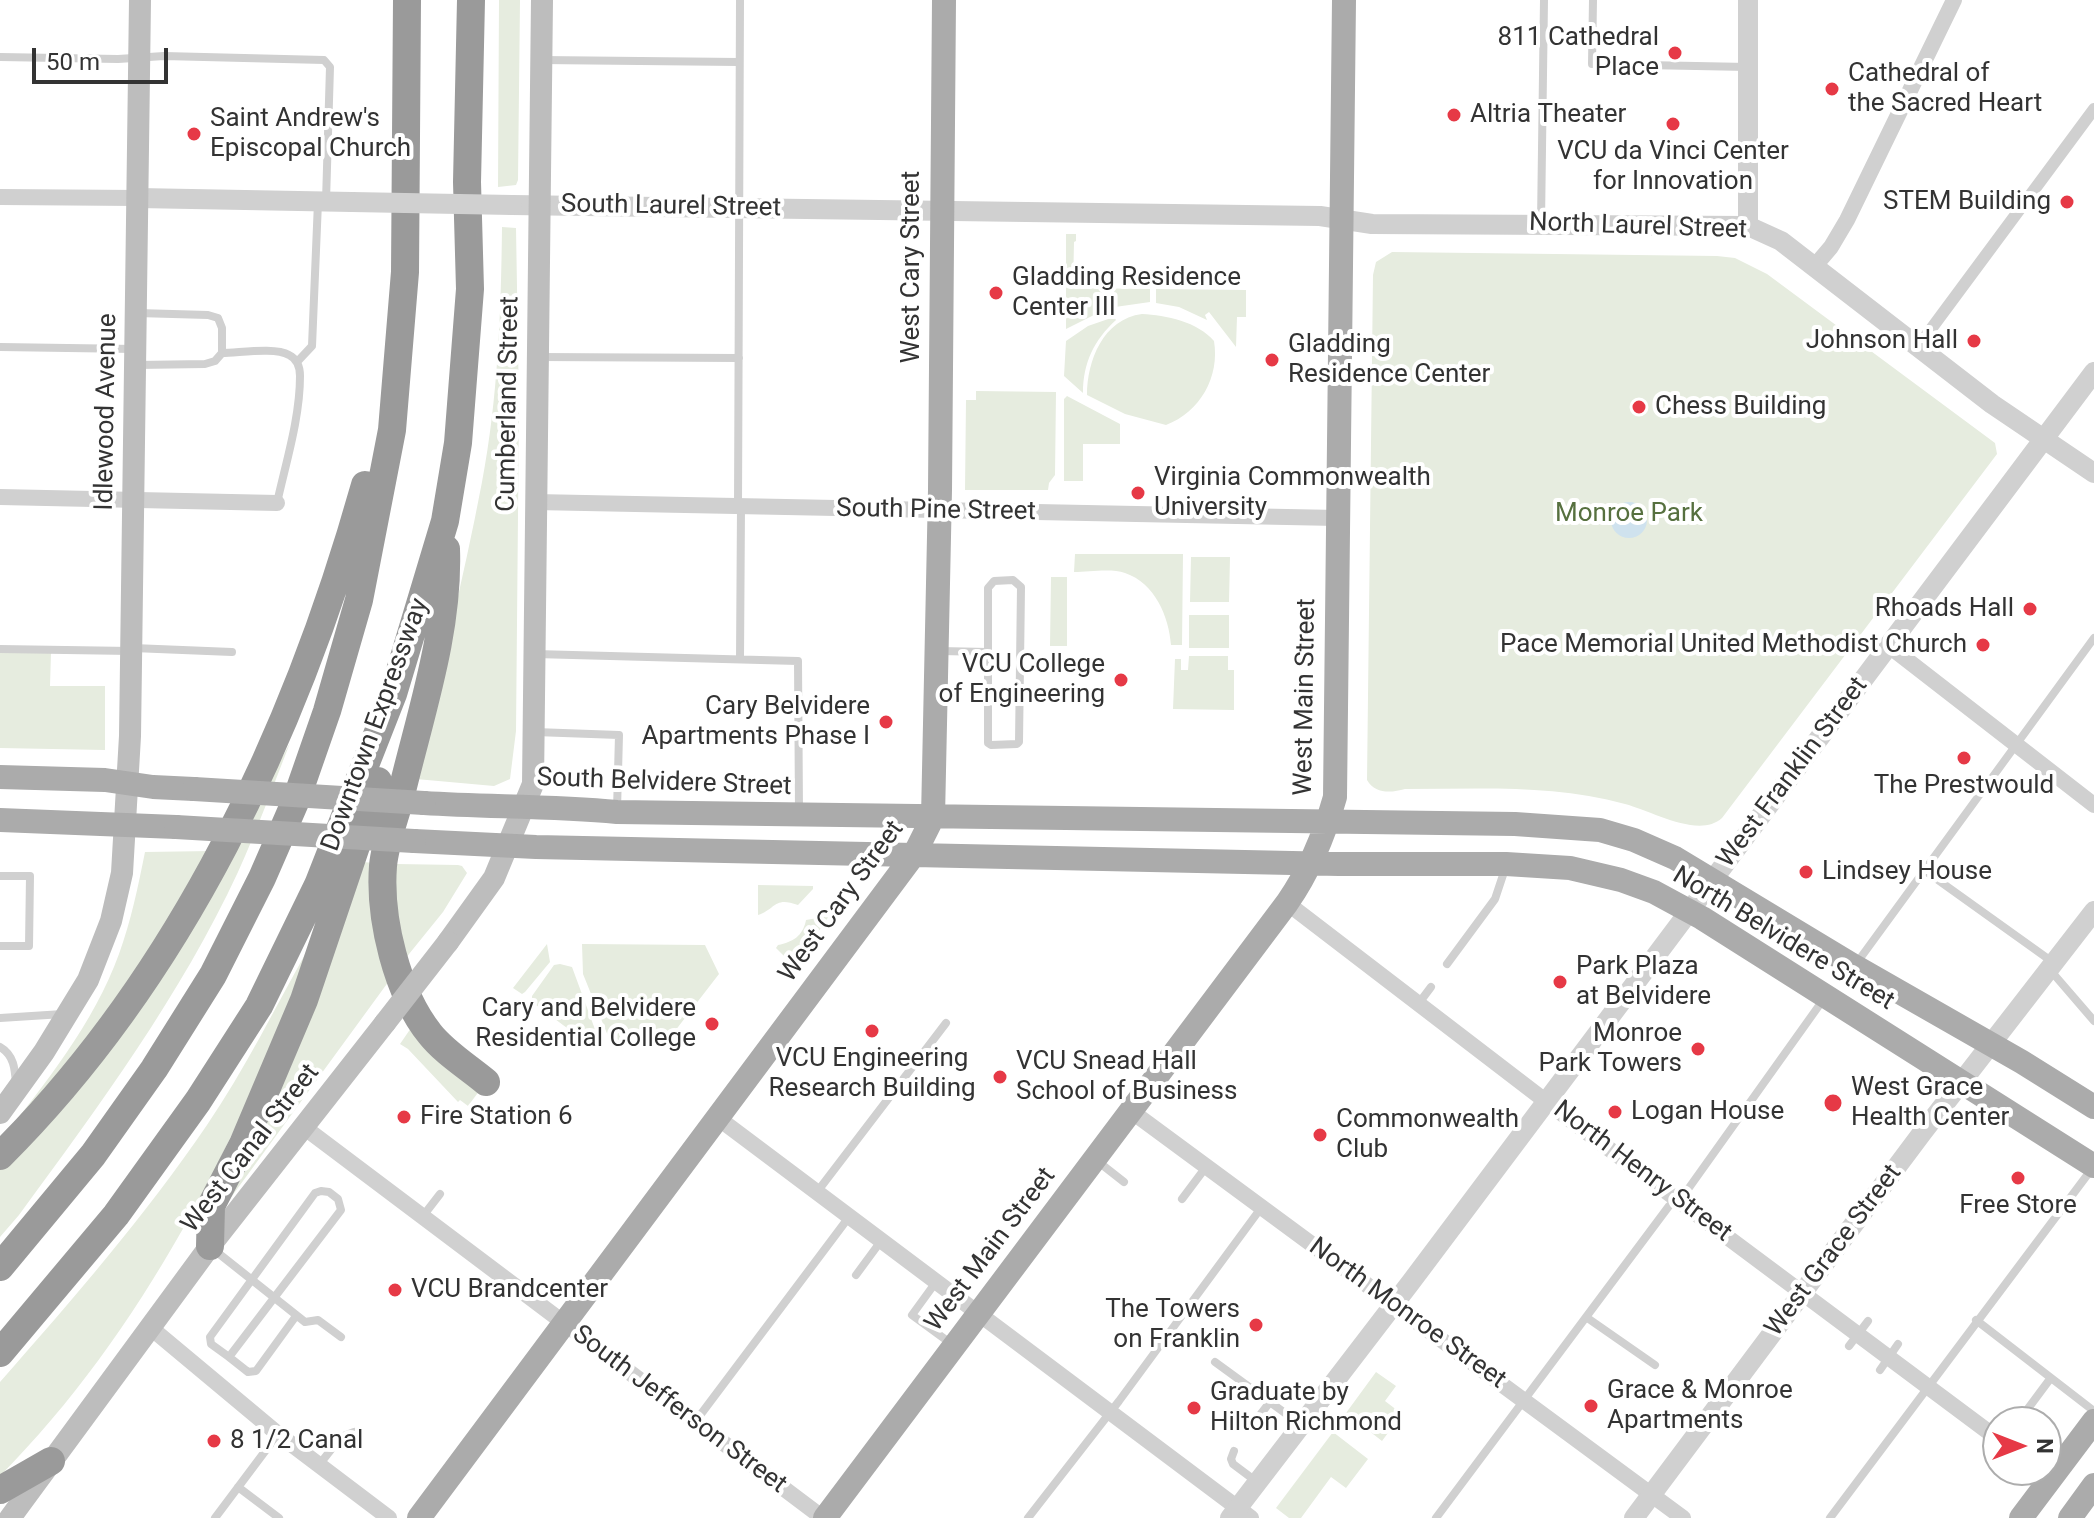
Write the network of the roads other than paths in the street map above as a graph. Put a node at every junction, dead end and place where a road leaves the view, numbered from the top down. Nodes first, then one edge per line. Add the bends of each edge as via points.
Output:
1 (140, 0) edge
2 (407, 0) edge
3 (471, 0) edge
4 (542, 0) edge
5 (740, 0) edge
6 (944, 0) edge
7 (1344, 0) edge
8 (1544, 0) edge
9 (1593, 0) edge
10 (1748, 0) edge
11 (1954, 0) edge
12 (0, 57) edge
13 (139, 57) junction
14 (541, 60) junction
15 (739, 62) junction
16 (1748, 67) junction
17 (2094, 109) edge
18 (0, 197) edge
19 (138, 198) junction
20 (322, 202) junction
21 (539, 205) junction
22 (738, 208) junction
23 (940, 210) junction
24 (1343, 220) junction
25 (1541, 224) junction
26 (1748, 226) junction
27 (1814, 267) junction
28 (405, 272) junction
29 (136, 313) junction
30 (0, 347) edge
31 (1917, 348) junction
32 (222, 353) junction
33 (136, 357) junction
34 (537, 357) junction
35 (739, 358) junction
36 (297, 362) junction
37 (2094, 372) edge
38 (2044, 440) junction
39 (2094, 473) edge
40 (0, 497) edge
41 (134, 500) junction
42 (535, 502) junction
43 (277, 503) joint
44 (739, 507) junction
45 (940, 511) junction
46 (1337, 518) junction
47 (445, 521) junction
48 (2094, 638) edge
49 (1889, 646) junction
50 (0, 649) edge
51 (132, 649) junction
52 (937, 651) junction
53 (232, 652) dead end
54 (988, 652) junction
55 (535, 654) junction
56 (740, 659) junction
57 (393, 694) junction
58 (535, 732) junction
59 (2015, 745) junction
60 (0, 777) edge
61 (127, 783) junction
62 (2094, 805) edge
63 (523, 807) junction
64 (617, 812) junction
65 (799, 815) junction
66 (933, 817) junction
67 (0, 820) edge
68 (1328, 822) junction
69 (125, 825) junction
70 (507, 845) junction
71 (915, 853) junction
72 (1312, 863) junction
73 (1506, 864) junction
74 (1924, 870) junction
75 (0, 876) edge
76 (1713, 880) junction
77 (1287, 903) junction
78 (1689, 911) junction
79 (2094, 911) edge
80 (0, 946) edge
81 (1447, 964) dead end
82 (1854, 966) junction
83 (2052, 967) junction
84 (1431, 987) dead end
85 (1826, 997) junction
86 (1419, 1003) junction
87 (68, 1014) junction
88 (0, 1018) edge
89 (2094, 1021) edge
90 (946, 1023) dead end
91 (1992, 1044) junction
92 (0, 1047) edge
93 (486, 1082) dead end
94 (1962, 1082) junction
95 (17, 1090) junction
96 (1547, 1101) junction
97 (2089, 1101) edge
98 (1131, 1111) junction
99 (0, 1113) edge
100 (718, 1118) junction
101 (305, 1128) junction
102 (0, 1156) edge
103 (1095, 1159) junction
104 (1206, 1166) junction
105 (2094, 1166) edge
106 (1124, 1182) dead end
107 (817, 1192) junction
108 (440, 1194) dead end
109 (1678, 1198) junction
110 (1182, 1199) dead end
111 (1262, 1207) junction
112 (423, 1216) junction
113 (850, 1217) junction
114 (881, 1241) junction
115 (210, 1246) junction
116 (0, 1267) edge
117 (856, 1275) dead end
118 (252, 1280) junction
119 (936, 1282) junction
120 (1803, 1292) junction
121 (274, 1298) junction
122 (1394, 1304) junction
123 (978, 1314) junction
124 (296, 1316) junction
125 (1586, 1317) junction
126 (1976, 1320) junction
127 (565, 1324) junction
128 (151, 1328) junction
129 (341, 1337) dead end
130 (954, 1346) junction
131 (0, 1353) edge
132 (229, 1357) junction
133 (1215, 1362) dead end
134 (1655, 1365) dead end
135 (2050, 1379) junction
136 (1928, 1386) junction
137 (1524, 1400) junction
138 (1270, 1402) junction
139 (2030, 1406) edge
140 (2094, 1411) edge
141 (1109, 1413) junction
142 (2094, 1421) edge
143 (695, 1422) junction
144 (1253, 1424) dead end
145 (1300, 1425) junction
146 (1982, 1427) edge
147 (354, 1432) dead end
148 (278, 1434) junction
149 (1234, 1451) dead end
150 (2062, 1456) edge
151 (51, 1461) junction
152 (319, 1465) junction
153 (1257, 1482) junction
154 (2038, 1486) edge
155 (238, 1487) junction
156 (0, 1490) edge
157 (1652, 1495) junction
158 (1239, 1515) edge
159 (10, 1518) edge
160 (215, 1518) edge
161 (279, 1518) edge
162 (389, 1518) edge
163 (419, 1518) edge
164 (824, 1518) edge
165 (1028, 1518) edge
166 (1436, 1518) edge
167 (1634, 1518) edge
168 (1683, 1518) edge
169 (1830, 1518) edge
170 (2021, 1518) edge

1 - 13 main road, Idlewood Avenue
2 - 28 highway, Downtown Expressway
3 - 47 highway, Downtown Expressway via 470,289 458,443
4 - 14 main road, Cumberland Street
5 - 15 lane
6 - 23 main road, West Cary Street
7 - 24 main road, West Main Street
8 - 25 lane
9 - 16 lane via 1592,64
10 - 16 street
11 - 27 street via 1847,220
12 - 13 lane
13 - 19 main road, Idlewood Avenue
13 - 20 lane via 324,60 330,67
14 - 15 lane
14 - 21 main road, Cumberland Street
15 - 22 lane
16 - 26 street
17 - 31 street
18 - 19 street, South Laurel Street
19 - 20 street, South Laurel Street
19 - 29 main road, Idlewood Avenue
20 - 21 street, South Laurel Street, bridge
20 - 36 lane via 312,346
21 - 22 street, South Laurel Street
21 - 34 main road, Cumberland Street
22 - 23 street, South Laurel Street
22 - 35 lane
23 - 24 street, South Laurel Street
23 - 45 main road, West Cary Street
24 - 25 street, North Laurel Street
24 - 46 main road, West Main Street
25 - 26 street, North Laurel Street
26 - 27 street, North Laurel Street via 1781,241
27 - 31 street, North Laurel Street
28 - 102 highway via 374,454 352,531 327,607 251,790 208,877 122,1012 63,1090
28 - 116 highway, Downtown Expressway via 392,430 359,600 296,800 213,975 154,1069 93,1155
29 - 32 lane via 218,318
29 - 33 main road, Idlewood Avenue
30 - 33 lane
31 - 38 street, North Laurel Street
32 - 33 lane via 205,364
32 - 36 lane via 286,353
33 - 41 main road, Idlewood Avenue
34 - 35 lane
34 - 42 main road, Cumberland Street
35 - 44 lane
36 - 43 lane via 292,432
37 - 38 street, West Franklin Street
38 - 39 street, North Laurel Street
38 - 49 street, West Franklin Street
40 - 41 street
41 - 43 street
41 - 51 main road, Idlewood Avenue
42 - 44 street, South Pine Street
42 - 55 main road, Cumberland Street
44 - 45 street, South Pine Street
44 - 56 lane
45 - 46 street, South Pine Street
45 - 52 main road, West Cary Street
46 - 68 main road, West Main Street via 1335,797
47 - 57 highway, Downtown Expressway
47 - 93 highway via 447,579 427,691 383,865 385,907 390,943 414,1013 432,1037
48 - 59 lane
49 - 59 street
49 - 76 street, West Franklin Street
50 - 51 lane
51 - 53 lane
51 - 61 main road, Idlewood Avenue
52 - 54 lane
52 - 66 main road, West Cary Street
54 - 54 lane via 988,743 1017,744 1021,587 1013,580 994,581 988,588
55 - 56 lane
55 - 58 main road, Cumberland Street
56 - 65 lane via 798,661
57 - 115 highway via 387,755 304,1000 211,1206
57 - 131 highway, Downtown Expressway via 318,885 259,1006 116,1215
58 - 63 main road, Cumberland Street via 533,784
58 - 64 lane via 619,735
59 - 62 street
59 - 74 lane
60 - 61 main road, South Belvidere Street
61 - 63 main road, South Belvidere Street, bridge
61 - 69 main road, Idlewood Avenue
63 - 64 main road, South Belvidere Street
63 - 70 main road, West Canal Street
64 - 65 main road, South Belvidere Street
65 - 66 main road, South Belvidere Street
66 - 68 main road, South Belvidere Street
66 - 71 main road, West Cary Street
67 - 69 main road
68 - 72 main road, West Main Street
68 - 76 main road, North Belvidere Street via 1600,830 1675,858
69 - 70 main road, bridge
69 - 87 main road, Idlewood Avenue via 111,921
70 - 71 main road
70 - 101 main road, West Canal Street, bridge via 494,878
71 - 72 main road
71 - 100 main road, West Cary Street
72 - 73 main road, North Belvidere Street
72 - 77 main road, West Main Street
73 - 78 main road, North Belvidere Street via 1570,868 1621,880
73 - 81 lane via 1495,899
74 - 82 lane
74 - 83 lane
75 - 80 lane via 30,876 29,946
76 - 78 street, West Franklin Street
76 - 82 main road, North Belvidere Street
77 - 86 street, North Henry Street
77 - 98 main road, West Main Street
78 - 85 main road, North Belvidere Street
78 - 96 street, West Franklin Street
79 - 83 street, West Grace Street
82 - 91 main road, North Belvidere Street
83 - 89 lane
83 - 91 street, West Grace Street
84 - 86 lane
85 - 94 main road, North Belvidere Street
85 - 109 lane
86 - 96 street, North Henry Street
87 - 88 lane
87 - 95 main road, Idlewood Avenue
90 - 107 lane
91 - 94 street, West Grace Street
91 - 97 main road, North Belvidere Street
92 - 95 lane via 14,1063
94 - 105 main road, North Belvidere Street
94 - 120 street, West Grace Street
95 - 99 main road, Idlewood Avenue
96 - 109 street, North Henry Street
96 - 122 street, West Franklin Street
98 - 103 main road, West Main Street
98 - 104 street, North Monroe Street
100 - 107 street
100 - 127 main road, West Cary Street
101 - 112 street, South Jefferson Street
101 - 115 main road, West Canal Street
103 - 106 lane
103 - 123 main road, West Main Street
104 - 110 lane
104 - 111 street, North Monroe Street
105 - 126 lane
107 - 113 street
108 - 112 lane
109 - 120 street, North Henry Street
109 - 125 lane
111 - 122 street, North Monroe Street
111 - 141 lane
112 - 127 street, South Jefferson Street
113 - 114 street
113 - 143 lane
114 - 117 lane
114 - 119 street
115 - 118 lane
115 - 128 main road, West Canal Street
118 - 121 lane
118 - 121 lane via 315,1193 329,1192 338,1199 341,1210
118 - 132 lane via 210,1337 211,1344
119 - 123 street
119 - 130 lane via 912,1315
120 - 136 street, North Henry Street
120 - 157 street, West Grace Street
121 - 124 lane
121 - 132 lane
122 - 137 street, North Monroe Street
122 - 145 street, West Franklin Street
123 - 130 main road, West Main Street
123 - 141 street
124 - 129 lane via 305,1322 318,1320
124 - 132 lane via 256,1371 248,1372
125 - 134 lane
125 - 137 lane
126 - 135 lane
126 - 136 lane
127 - 143 street, South Jefferson Street
127 - 163 main road, West Cary Street
128 - 148 street
128 - 151 main road, West Canal Street
130 - 164 main road, West Main Street
133 - 138 lane
135 - 139 lane
135 - 140 lane
136 - 146 street, North Henry Street
136 - 169 lane
137 - 157 street, North Monroe Street
137 - 166 lane
138 - 144 lane
138 - 145 lane
141 - 158 street
141 - 165 lane
142 - 150 main road
143 - 164 street, South Jefferson Street
145 - 153 street, West Franklin Street
147 - 152 lane via 341,1437
148 - 152 street
148 - 155 lane
149 - 153 lane via 1233,1464
151 - 156 highway
151 - 159 main road, West Canal Street
152 - 162 street
153 - 158 street, West Franklin Street
154 - 170 main road
155 - 160 lane
155 - 161 lane
157 - 167 street, West Grace Street
157 - 168 street, North Monroe Street

